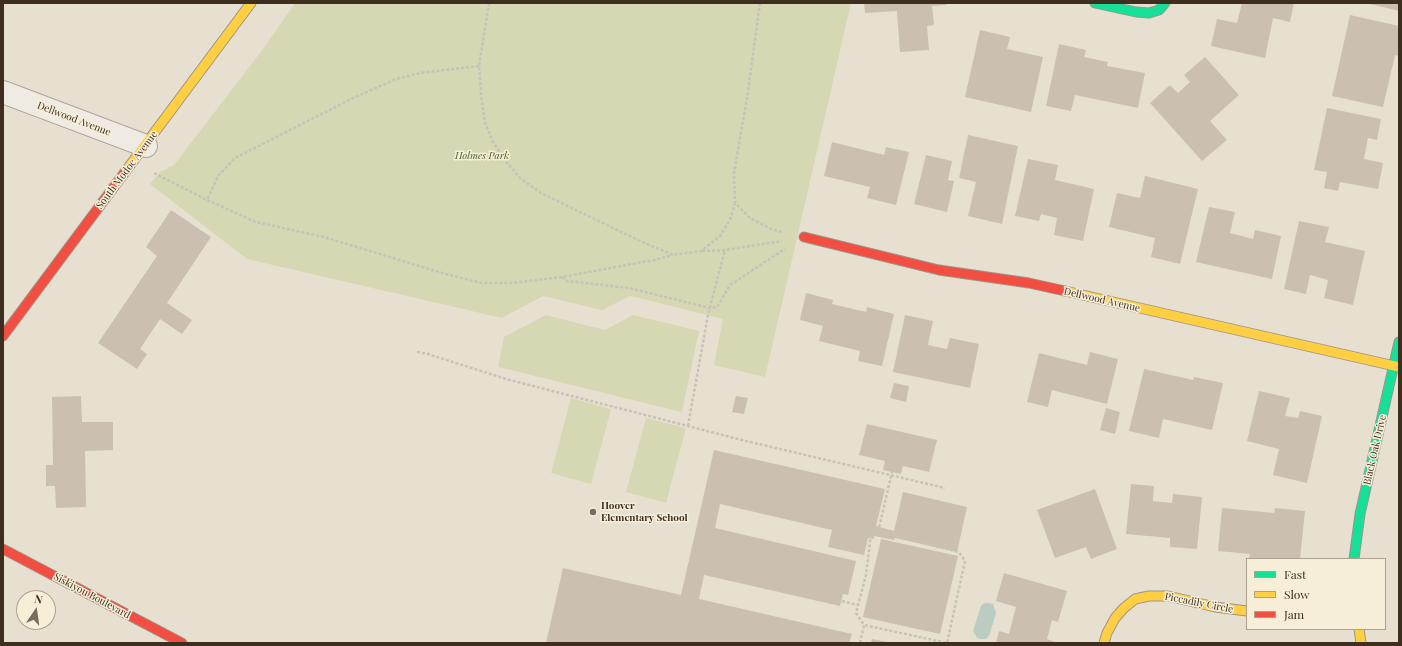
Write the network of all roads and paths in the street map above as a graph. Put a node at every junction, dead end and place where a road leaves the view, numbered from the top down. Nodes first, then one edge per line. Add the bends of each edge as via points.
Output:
1 (251, 3) edge
2 (489, 3) edge
3 (760, 3) edge
4 (1096, 3) edge
5 (1162, 7) edge
6 (479, 66) junction
7 (3, 92) edge
8 (146, 146) junction
9 (153, 173) dead end
10 (207, 200) junction
11 (735, 202) junction
12 (804, 237) junction
13 (725, 250) junction
14 (701, 251) junction
15 (673, 255) junction
16 (562, 277) junction
17 (710, 308) junction
18 (3, 336) edge
19 (1399, 342) edge
20 (417, 352) dead end
21 (1396, 366) edge
22 (688, 426) junction
23 (892, 474) junction
24 (945, 488) dead end
25 (878, 532) junction
26 (3, 549) edge
27 (1354, 558) edge
28 (842, 601) dead end
29 (858, 605) junction
30 (1246, 612) edge
31 (864, 625) junction
32 (1359, 630) edge
33 (182, 643) edge
34 (860, 643) edge
35 (947, 643) edge
36 (1104, 643) edge
37 (1361, 643) edge

1 - 8 street, South Modoc Avenue
2 - 6 path
3 - 11 path via 734,173
4 - 5 street via 1149,13
6 - 10 path via 420,73 396,79 351,99 235,158 218,176
6 - 15 path via 485,122 493,142 520,178 541,194
7 - 8 street, Dellwood Avenue
8 - 18 street, South Modoc Avenue
9 - 10 path
10 - 16 path via 256,222 324,237 475,281 511,284
11 - 12 path via 750,218 773,230
11 - 14 path via 730,220 720,236
12 - 13 path
12 - 17 path via 730,284 717,307
12 - 21 street, Dellwood Avenue via 939,270 1029,283
13 - 14 path
13 - 17 path
14 - 15 path
15 - 16 path
16 - 17 path via 567,281 629,288
17 - 22 path
19 - 21 street, Black Oak Drive
20 - 22 path via 506,379
21 - 27 street, Black Oak Drive via 1360,514
22 - 23 path
23 - 24 path
23 - 25 path
25 - 29 path via 871,534 866,575
25 - 35 path via 959,552 965,561
26 - 33 street, Siskiyou Boulevard
28 - 29 path
29 - 31 path via 856,613
30 - 36 street, Piccadily Circle via 1168,596 1135,599 1112,623
31 - 34 path
31 - 35 path
32 - 37 street

